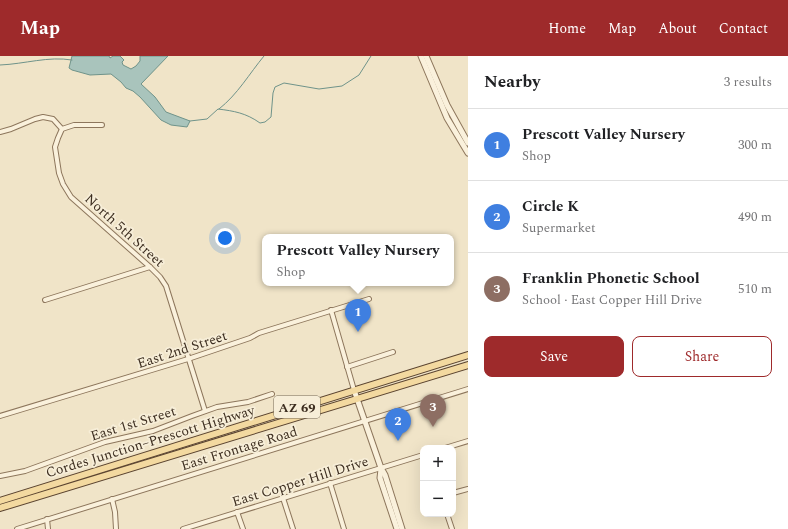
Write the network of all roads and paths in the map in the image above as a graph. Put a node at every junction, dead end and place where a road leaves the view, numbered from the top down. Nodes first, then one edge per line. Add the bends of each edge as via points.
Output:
1 (421, 56) edge
2 (426, 56) edge
3 (102, 125) dead end
4 (62, 129) junction
5 (0, 132) edge
6 (468, 144) edge
7 (468, 153) edge
8 (150, 267) junction
9 (369, 299) dead end
10 (45, 300) dead end
11 (331, 310) junction
12 (393, 352) dead end
13 (468, 355) edge
14 (188, 359) junction
15 (468, 365) edge
16 (348, 367) junction
17 (468, 389) edge
18 (354, 390) junction
19 (272, 394) dead end
20 (357, 399) junction
21 (205, 412) junction
22 (0, 416) edge
23 (365, 421) junction
24 (468, 441) edge
25 (455, 445) edge
26 (420, 456) edge
27 (381, 468) junction
28 (0, 476) edge
29 (330, 483) junction
30 (468, 489) edge
31 (456, 492) edge
32 (283, 498) junction
33 (112, 499) junction
34 (0, 501) edge
35 (0, 508) edge
36 (237, 512) junction
37 (448, 517) edge
38 (47, 519) junction
39 (191, 528) edge
40 (17, 529) edge
41 (48, 529) edge
42 (116, 529) edge
43 (183, 529) edge
44 (243, 529) edge
45 (293, 529) edge
46 (344, 529) edge
47 (396, 529) edge
48 (402, 529) edge
49 (452, 529) edge

1 - 7 street via 447,118
2 - 6 street via 447,105
3 - 4 street via 74,125
4 - 5 street via 53,119 43,117
4 - 8 street, North 5th Street via 56,147 59,173 71,197
8 - 10 street
8 - 14 street, North 5th Street via 166,286
9 - 11 street, East 2nd Street
11 - 14 street, East 2nd Street
11 - 16 street
12 - 16 street
13 - 18 main road, Cordes Junction–Prescott Highway / AZ 69
14 - 21 street, North 5th Street
14 - 22 street, East 2nd Street
15 - 20 main road, Cordes Junction–Prescott Highway / AZ 69
16 - 18 street
17 - 23 street, East Frontage Road
18 - 20 street
18 - 34 main road, Cordes Junction–Prescott Highway / AZ 69
19 - 21 street, East 1st Street
20 - 23 street
20 - 35 main road, Cordes Junction–Prescott Highway / AZ 69
21 - 28 street, East 1st Street via 153,432 105,442 25,471
23 - 27 street
23 - 33 street, East Frontage Road
24 - 25 street
26 - 27 street, East Copper Hill Drive
27 - 29 street, East Copper Hill Drive
27 - 47 street via 380,478
27 - 48 street
29 - 32 street, East Copper Hill Drive
29 - 46 street
30 - 31 street
32 - 36 street, East Copper Hill Drive
32 - 45 street
33 - 38 street, East Frontage Road
33 - 42 street
36 - 39 street, East Copper Hill Drive
36 - 44 street
37 - 49 street
38 - 40 street, East Frontage Road
38 - 41 street
39 - 43 street, East Copper Hill Drive

